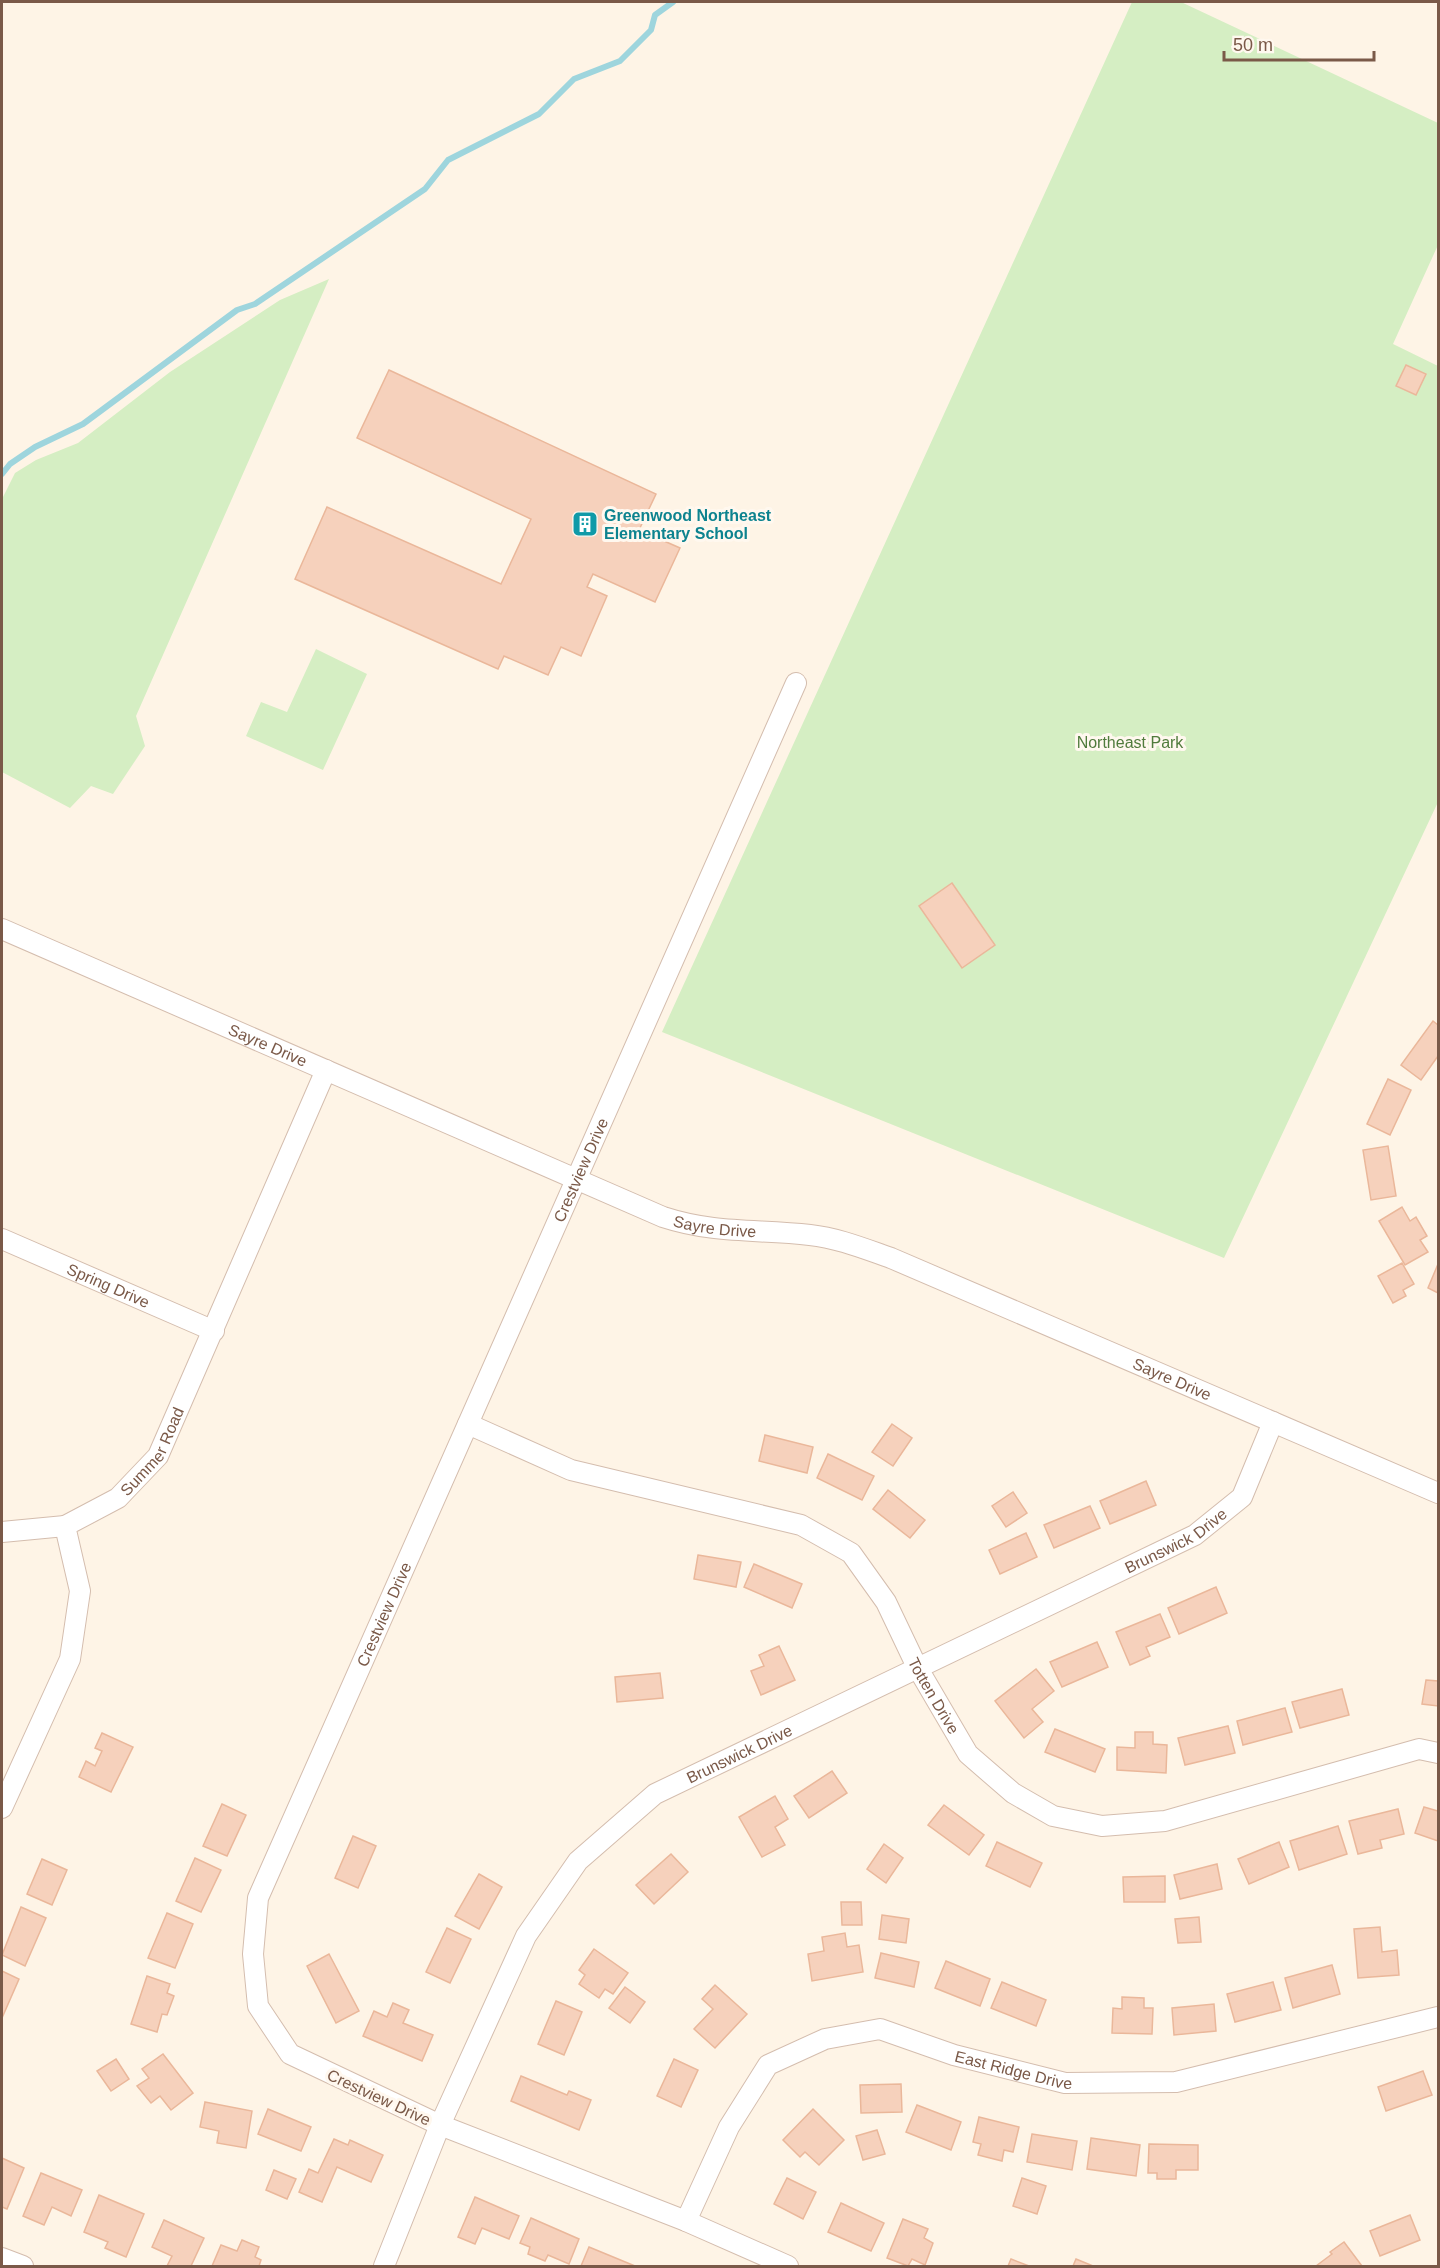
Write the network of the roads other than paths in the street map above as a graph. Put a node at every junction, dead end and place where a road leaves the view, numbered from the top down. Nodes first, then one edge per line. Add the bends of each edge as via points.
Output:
1 (796, 682) dead end
2 (2, 929) edge
3 (326, 1070) junction
4 (576, 1179) junction
5 (2, 1239) edge
6 (214, 1331) junction
7 (1274, 1422) junction
8 (468, 1424) junction
9 (1438, 1493) edge
10 (65, 1526) junction
11 (2, 1532) edge
12 (917, 1667) junction
13 (1438, 1753) edge
14 (2, 1808) edge
15 (1438, 2017) edge
16 (440, 2125) junction
17 (686, 2221) junction
18 (2, 2258) edge
19 (23, 2266) edge
20 (384, 2266) edge
21 (788, 2266) edge

1 - 4 street, Crestview Drive
2 - 3 street, Sayre Drive
3 - 4 street, Sayre Drive
3 - 6 street, Summer Road
4 - 7 street, Sayre Drive via 691,1226 813,1235 855,1245
4 - 8 street, Crestview Drive
5 - 6 street, Spring Drive
6 - 10 street, Summer Road via 158,1456 118,1498
7 - 9 street, Sayre Drive
7 - 12 street, Brunswick Drive via 1242,1497 1195,1535
8 - 12 street, Totten Drive via 571,1470 801,1526 850,1553 886,1602
8 - 16 street, Crestview Drive via 258,1898 253,1954 258,2006 290,2054
10 - 11 street
10 - 14 street via 80,1591 70,1659
12 - 13 street, Totten Drive via 968,1754 1013,1793 1053,1816 1102,1826 1165,1821 1419,1749
12 - 16 street, Brunswick Drive via 655,1794 578,1861 526,1936
15 - 17 street, East Ridge Drive via 1176,2082 1065,2083 954,2055 880,2029 825,2039 768,2065 729,2127
16 - 17 street, Crestview Drive
16 - 20 street, Brunswick Drive
17 - 21 street, Crestview Drive
18 - 19 street

